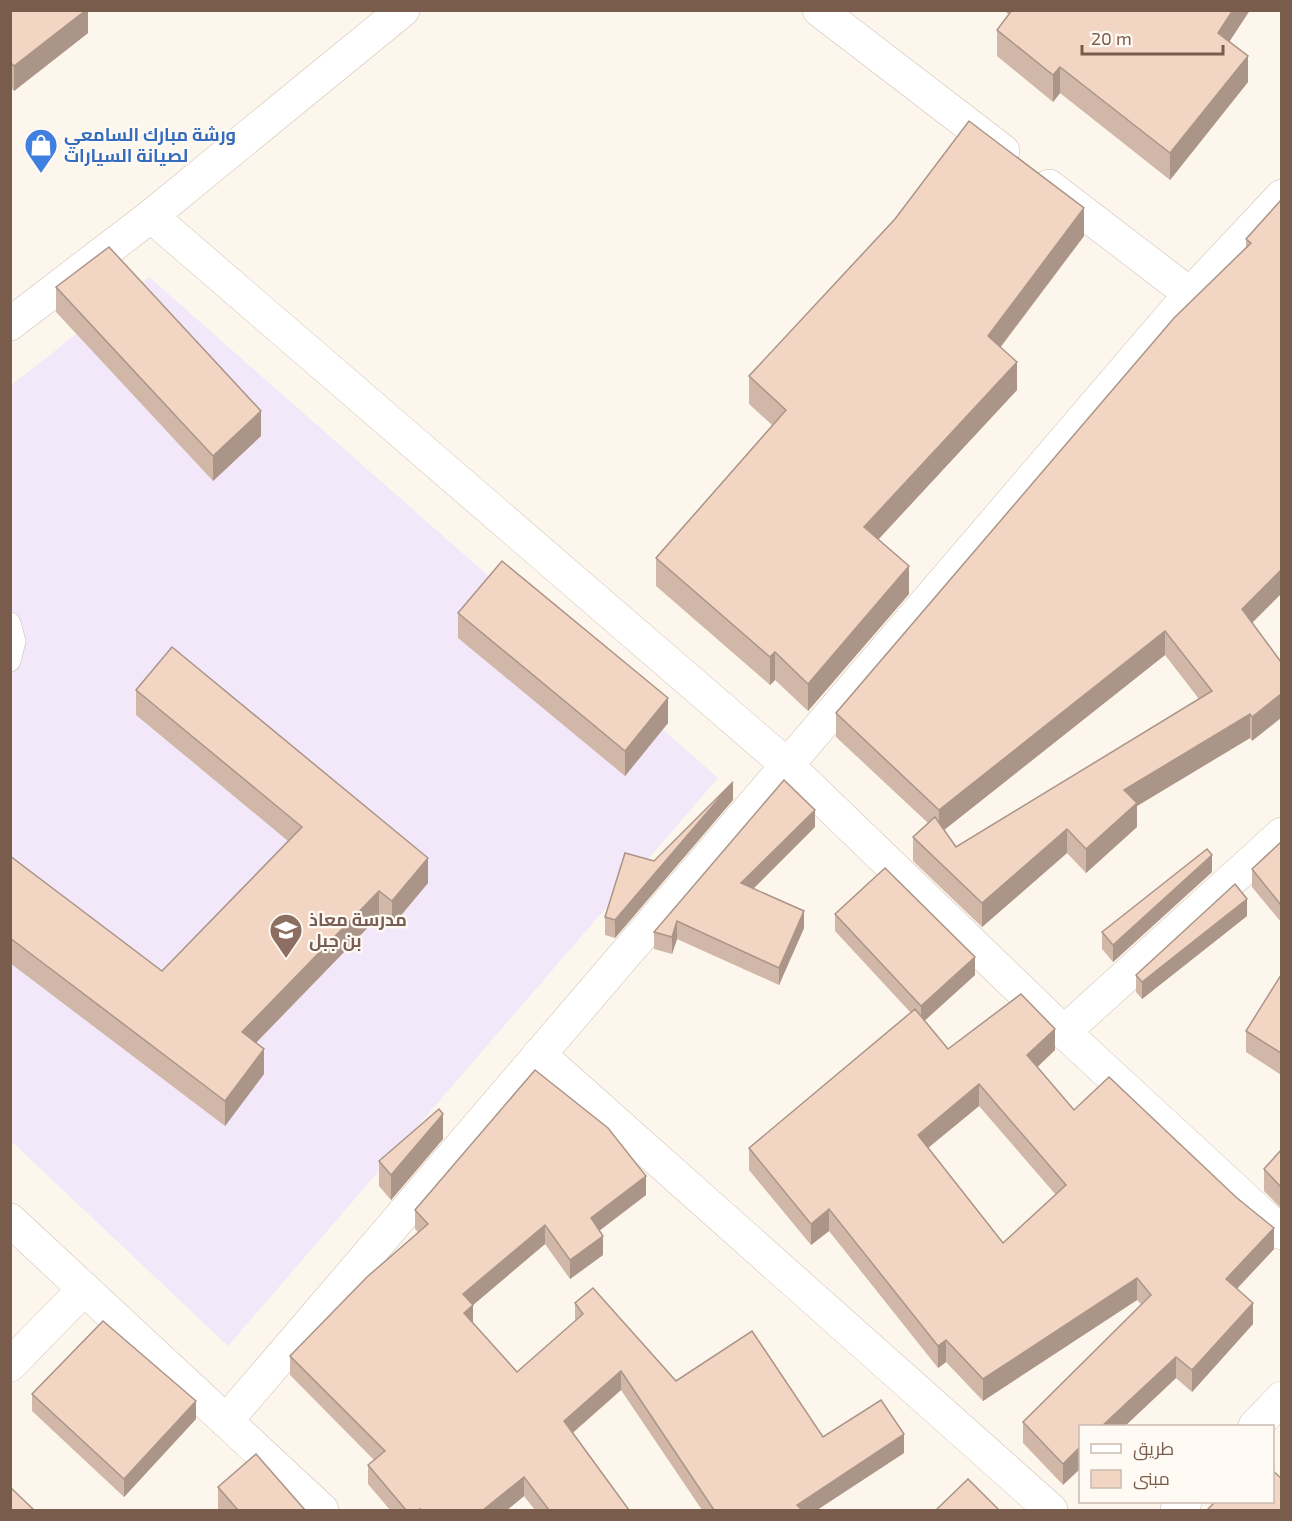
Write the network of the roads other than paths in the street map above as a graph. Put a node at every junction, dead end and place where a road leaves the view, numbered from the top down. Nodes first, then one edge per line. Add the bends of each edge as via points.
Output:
1 (404, 10) edge
2 (819, 10) edge
3 (1281, 196) edge
4 (151, 216) junction
5 (1190, 294) junction
6 (10, 324) edge
7 (10, 622) edge
8 (10, 661) edge
9 (787, 765) junction
10 (1281, 834) edge
11 (1064, 1032) junction
12 (539, 1054) junction
13 (10, 1220) edge
14 (1281, 1233) edge
15 (84, 1289) junction
16 (10, 1365) edge
17 (1281, 1398) edge
18 (226, 1421) junction
19 (1256, 1425) edge
20 (322, 1510) edge
21 (1051, 1510) edge

1 - 4 street
2 - 5 street
3 - 5 street
4 - 6 street
4 - 9 street
5 - 9 street
7 - 8 lane via 15,642
9 - 11 street
9 - 12 street
10 - 11 street
11 - 14 street
12 - 18 street
12 - 21 street
13 - 15 street
15 - 16 street
15 - 18 street
17 - 19 street
18 - 20 street

